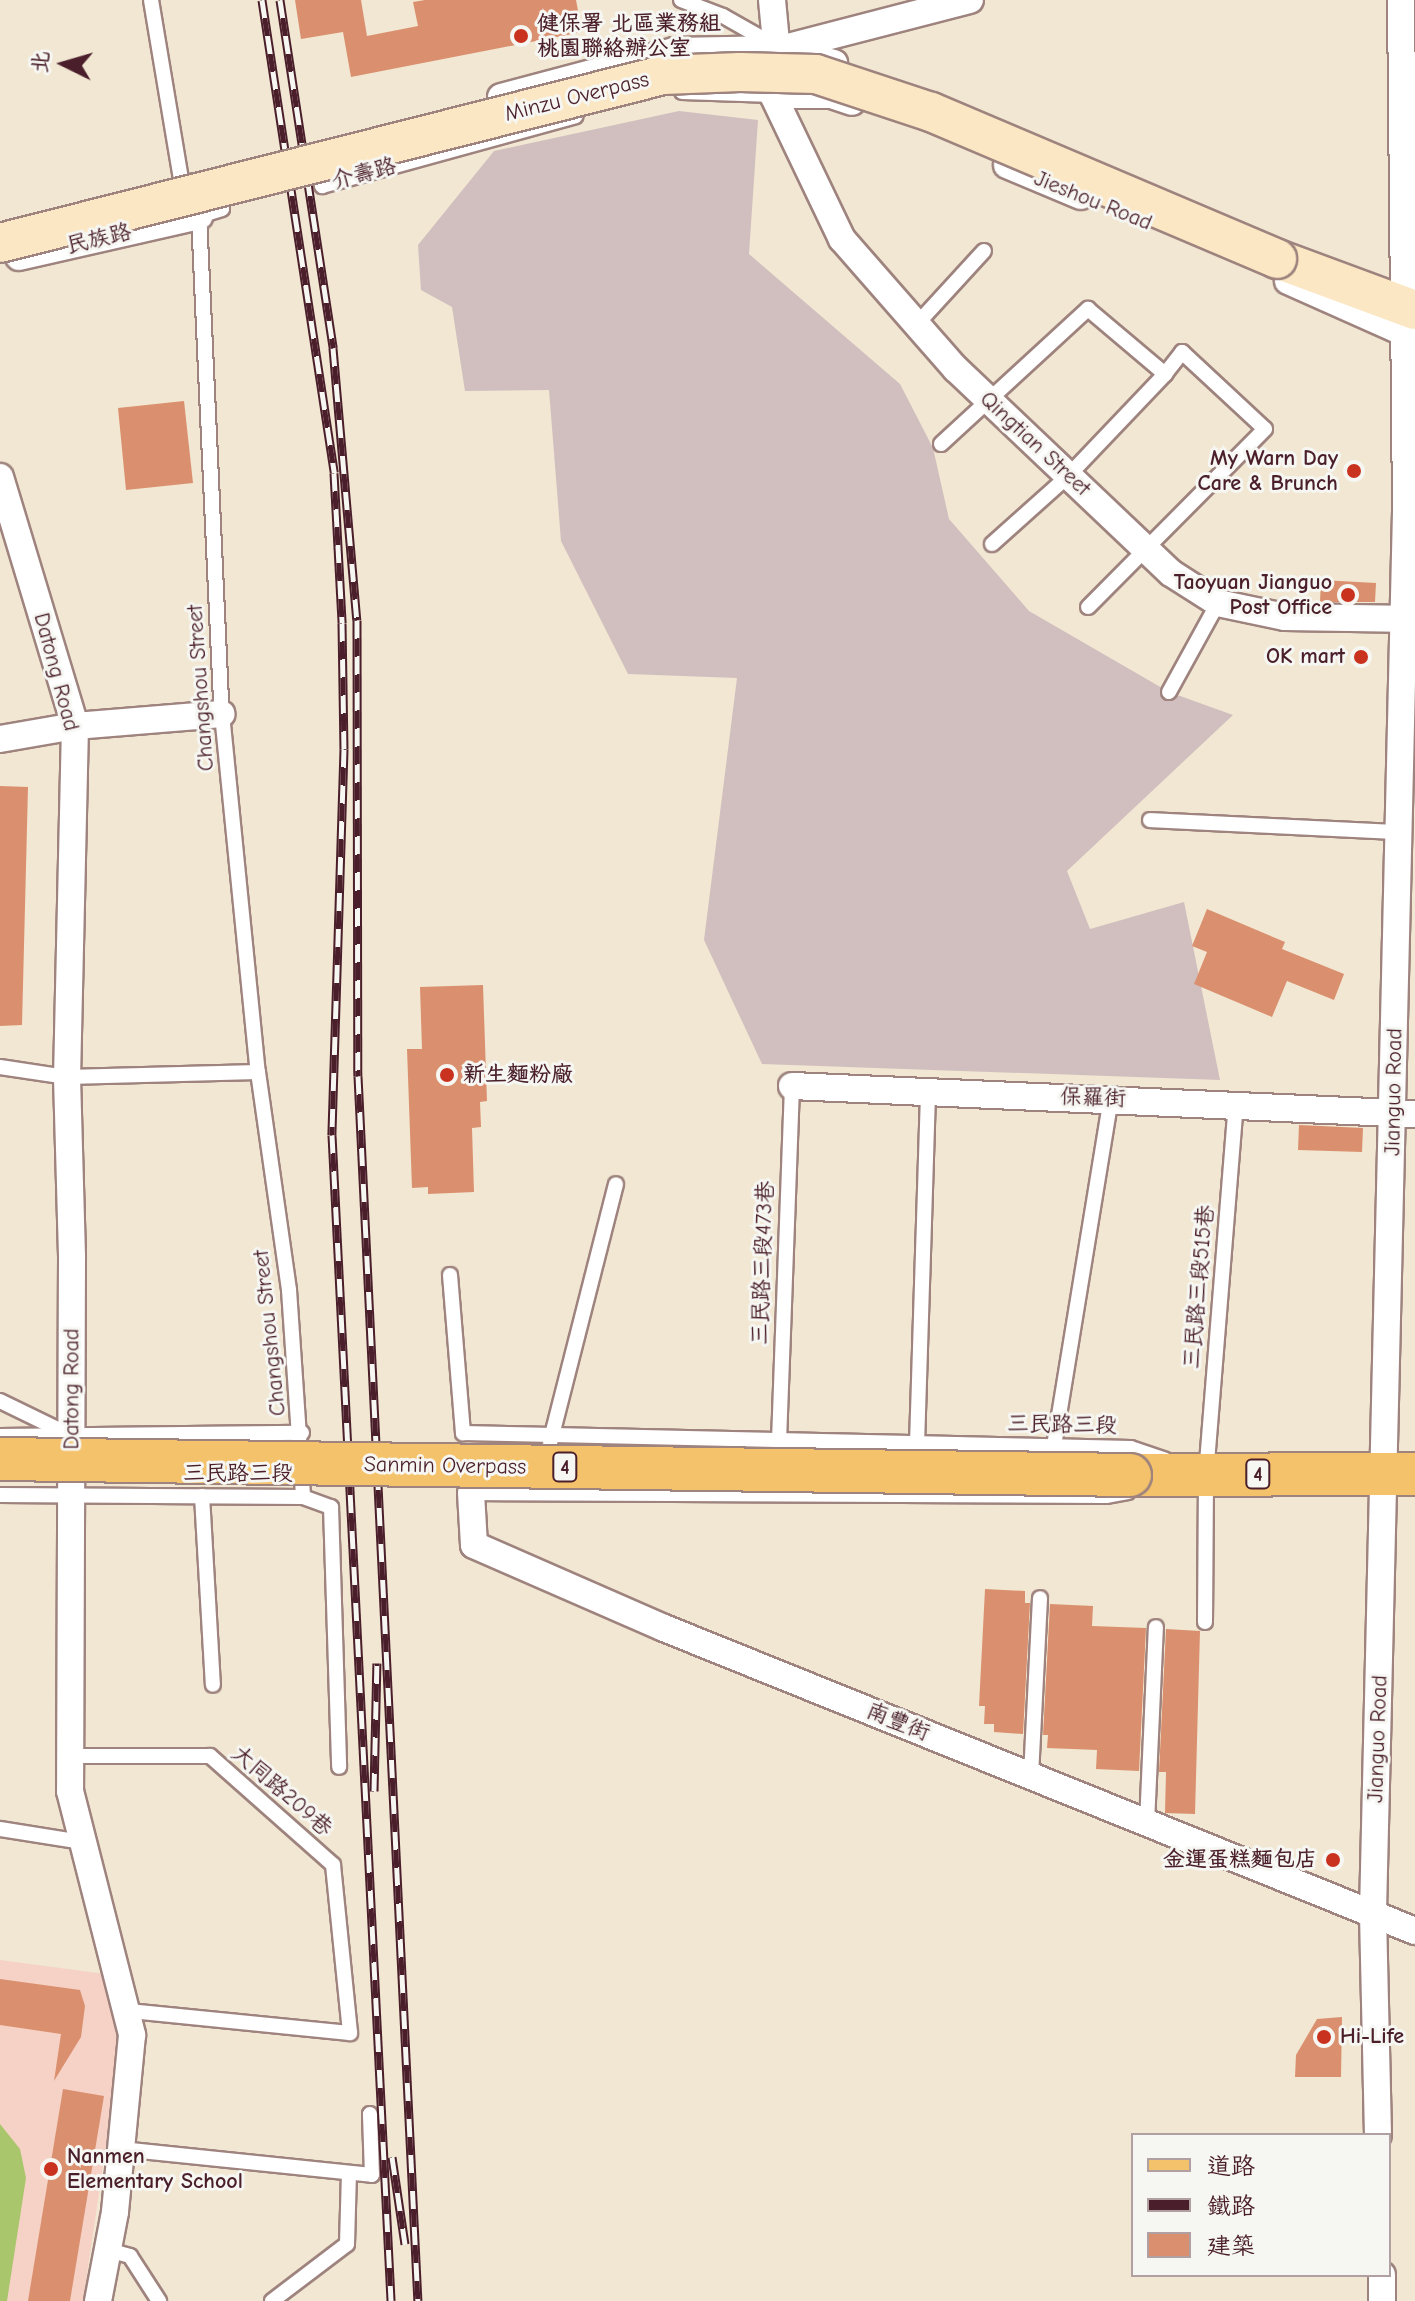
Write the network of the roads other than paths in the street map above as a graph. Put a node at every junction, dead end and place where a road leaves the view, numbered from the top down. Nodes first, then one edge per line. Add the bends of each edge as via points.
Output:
1 (151, 0) edge
2 (681, 0) edge
3 (772, 0) edge
4 (970, 0) edge
5 (1401, 0) edge
6 (780, 49) junction
7 (591, 73) junction
8 (654, 95) dead end
9 (773, 95) junction
10 (1410, 140) edge
11 (311, 147) joint
12 (182, 185) junction
13 (199, 216) junction
14 (0, 229) edge
15 (0, 243) edge
16 (984, 251) dead end
17 (0, 261) edge
18 (1409, 312) edge
19 (917, 324) junction
20 (1165, 374) junction
21 (987, 399) junction
22 (941, 444) dead end
23 (1068, 476) junction
24 (0, 477) edge
25 (1410, 512) edge
26 (992, 544) dead end
27 (1147, 551) junction
28 (1218, 603) junction
29 (1088, 607) dead end
30 (1409, 619) edge
31 (1169, 692) dead end
32 (222, 714) junction
33 (75, 726) junction
34 (0, 739) edge
35 (1150, 820) dead end
36 (1399, 832) junction
37 (0, 1067) edge
38 (258, 1072) junction
39 (67, 1077) junction
40 (792, 1086) joint
41 (928, 1092) junction
42 (1111, 1099) junction
43 (1236, 1103) junction
44 (1404, 1114) edge
45 (616, 1184) dead end
46 (450, 1275) dead end
47 (0, 1401) edge
48 (302, 1433) junction
49 (551, 1435) junction
50 (0, 1436) edge
51 (72, 1436) junction
52 (779, 1441) junction
53 (917, 1444) junction
54 (1054, 1446) junction
55 (0, 1459) edge
56 (1401, 1474) edge
57 (1206, 1475) junction
58 (471, 1493) joint
59 (542, 1494) junction
60 (0, 1495) edge
61 (72, 1495) junction
62 (202, 1496) junction
63 (303, 1497) junction
64 (1040, 1598) dead end
65 (1205, 1622) dead end
66 (1156, 1627) dead end
67 (213, 1685) dead end
68 (71, 1756) junction
69 (339, 1767) dead end
70 (1031, 1776) junction
71 (1147, 1823) junction
72 (0, 1829) edge
73 (82, 1842) junction
74 (1373, 1912) junction
75 (1415, 1931) edge
76 (128, 2011) junction
77 (370, 2114) dead end
78 (1378, 2133) edge
79 (121, 2149) junction
80 (349, 2173) junction
81 (108, 2250) junction
82 (1382, 2277) edge
83 (98, 2301) edge
84 (159, 2301) edge
85 (272, 2301) edge
86 (1382, 2301) edge

1 - 12 lane
2 - 6 lane via 723,16
3 - 6 street
4 - 6 street
5 - 10 street, Jianguo Road
6 - 7 street, 介壽路 via 674,51
6 - 9 street
6 - 18 street, Jieshou Road via 864,72
7 - 11 street, 介壽路
7 - 11 lane, 介壽路 via 587,113 322,186
8 - 9 lane
9 - 18 street, Jieshou Road via 831,95
9 - 19 street, Qingtian Street via 842,239
10 - 18 street, Jianguo Road
12 - 13 lane via 214,174 222,209
12 - 14 street, 民族路
13 - 17 street, 民族路
13 - 32 lane, Changshou Street
15 - 18 street, Minzu Overpass, bridge via 663,75 816,74 931,112
16 - 19 lane
18 - 25 street, Jianguo Road
19 - 21 street, Qingtian Street
20 - 21 lane via 1088,309
20 - 23 lane
20 - 27 lane via 1182,352 1265,429
21 - 22 lane
21 - 23 street, Qingtian Street
23 - 26 lane
23 - 27 street, Qingtian Street
24 - 33 street, Datong Road
25 - 30 street, Jianguo Road
27 - 28 street, Qingtian Street
27 - 29 lane
28 - 30 street, Qingtian Street via 1285,617
28 - 31 lane
30 - 36 street, Jianguo Road
32 - 33 street
32 - 38 lane, Changshou Street
33 - 34 street
33 - 39 street, Datong Road
35 - 36 lane
36 - 44 street, Jianguo Road
37 - 39 lane
38 - 39 lane
38 - 48 lane, Changshou Street via 289,1290
39 - 51 street, Datong Road
40 - 41 street, 保羅街
40 - 52 lane, 三民路三段473巷
41 - 42 street, 保羅街
41 - 53 lane
42 - 43 street, 保羅街
42 - 54 lane
43 - 44 street, 保羅街
43 - 57 lane, 三民路三段515巷
44 - 56 street, Jianguo Road
45 - 49 lane
46 - 49 lane, 三民路三段 via 463,1433
47 - 51 lane
48 - 51 lane, 三民路三段
48 - 63 lane, 三民路三段
49 - 52 lane, 三民路三段
49 - 59 lane
50 - 51 lane, 三民路三段
51 - 61 street, Datong Road
52 - 53 lane, 三民路三段
53 - 54 lane, 三民路三段
54 - 57 lane, 三民路三段 via 1131,1448
55 - 57 main road, Sanmin Overpass / 4, bridge
56 - 57 main road, 4
56 - 74 street, Jianguo Road
57 - 59 lane via 1106,1496
57 - 65 lane, 三民路三段515巷
58 - 59 lane
58 - 70 street, 南豐街 via 474,1545
60 - 61 lane, 三民路三段
61 - 62 lane, 三民路三段
61 - 68 street, Datong Road
62 - 63 lane, 三民路三段
62 - 67 lane
63 - 69 lane via 331,1507
64 - 70 lane
66 - 71 lane
68 - 73 street, Datong Road via 70,1791
68 - 76 lane, 大同路209巷 via 210,1756 333,1865 350,2033
70 - 71 street, 南豐街
71 - 74 street, 南豐街
72 - 73 lane
73 - 76 street, Datong Road
74 - 75 street, 南豐街
74 - 78 street, Jianguo Road
76 - 79 street, Datong Road via 132,2035
77 - 80 lane via 372,2175
79 - 80 lane
79 - 81 street, Datong Road
80 - 85 lane via 347,2244
81 - 83 street, Datong Road
81 - 84 lane via 130,2256
82 - 86 street

